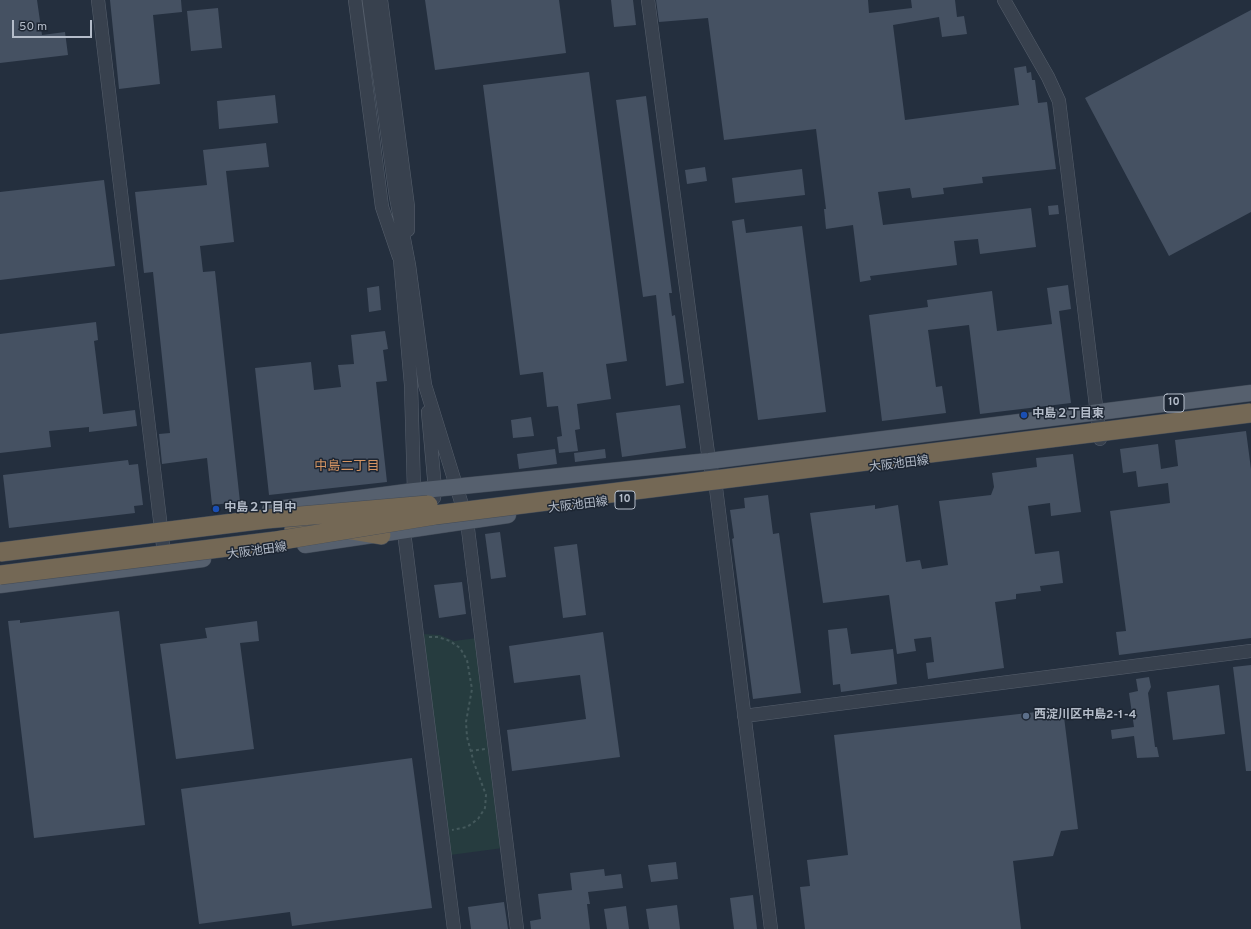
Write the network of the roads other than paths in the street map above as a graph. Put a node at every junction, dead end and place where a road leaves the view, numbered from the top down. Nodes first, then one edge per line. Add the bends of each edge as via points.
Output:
1 (98, 0) edge
2 (355, 0) edge
3 (369, 0) edge
4 (382, 0) edge
5 (648, 0) edge
6 (1004, 0) edge
7 (404, 258) junction
8 (425, 385) junction
9 (1251, 393) edge
10 (1251, 402) edge
11 (1097, 412) junction
12 (1251, 413) edge
13 (1251, 420) edge
14 (1100, 439) junction
15 (708, 460) junction
16 (456, 487) junction
17 (716, 488) junction
18 (435, 489) junction
19 (414, 491) junction
20 (467, 521) junction
21 (160, 524) junction
22 (404, 532) junction
23 (381, 535) junction
24 (0, 544) edge
25 (0, 552) edge
26 (166, 564) junction
27 (0, 565) edge
28 (0, 575) edge
29 (0, 585) edge
30 (1251, 651) edge
31 (744, 716) junction
32 (454, 929) edge
33 (517, 929) edge
34 (771, 929) edge

1 - 21 street
2 - 7 street via 382,207
3 - 7 street
4 - 7 street via 408,207
5 - 15 street
6 - 11 street via 1059,101
7 - 8 street
7 - 19 street
8 - 16 street
8 - 18 street
9 - 11 main road, 10
10 - 25 highway, bridge via 430,504 266,519
11 - 14 street
11 - 15 main road, 10
12 - 28 highway, bridge via 435,515 276,541
13 - 14 main road, 大阪池田線 / 10
14 - 17 main road, 大阪池田線 / 10
15 - 16 main road, 10
15 - 17 street
16 - 18 main road, 10
16 - 20 street
17 - 20 main road, 大阪池田線 / 10
17 - 31 street
18 - 19 main road, 10
18 - 22 street via 427,515
19 - 21 main road, 10
19 - 22 street
20 - 22 main road, 大阪池田線 / 10
20 - 33 street
21 - 24 main road, 10
21 - 26 street
22 - 23 main road, 大阪池田線 / 10
22 - 32 street
23 - 26 main road, 大阪池田線 / 10
23 - 27 highway via 329,526 294,528
26 - 29 main road, 大阪池田線 / 10
30 - 31 street
31 - 34 street

